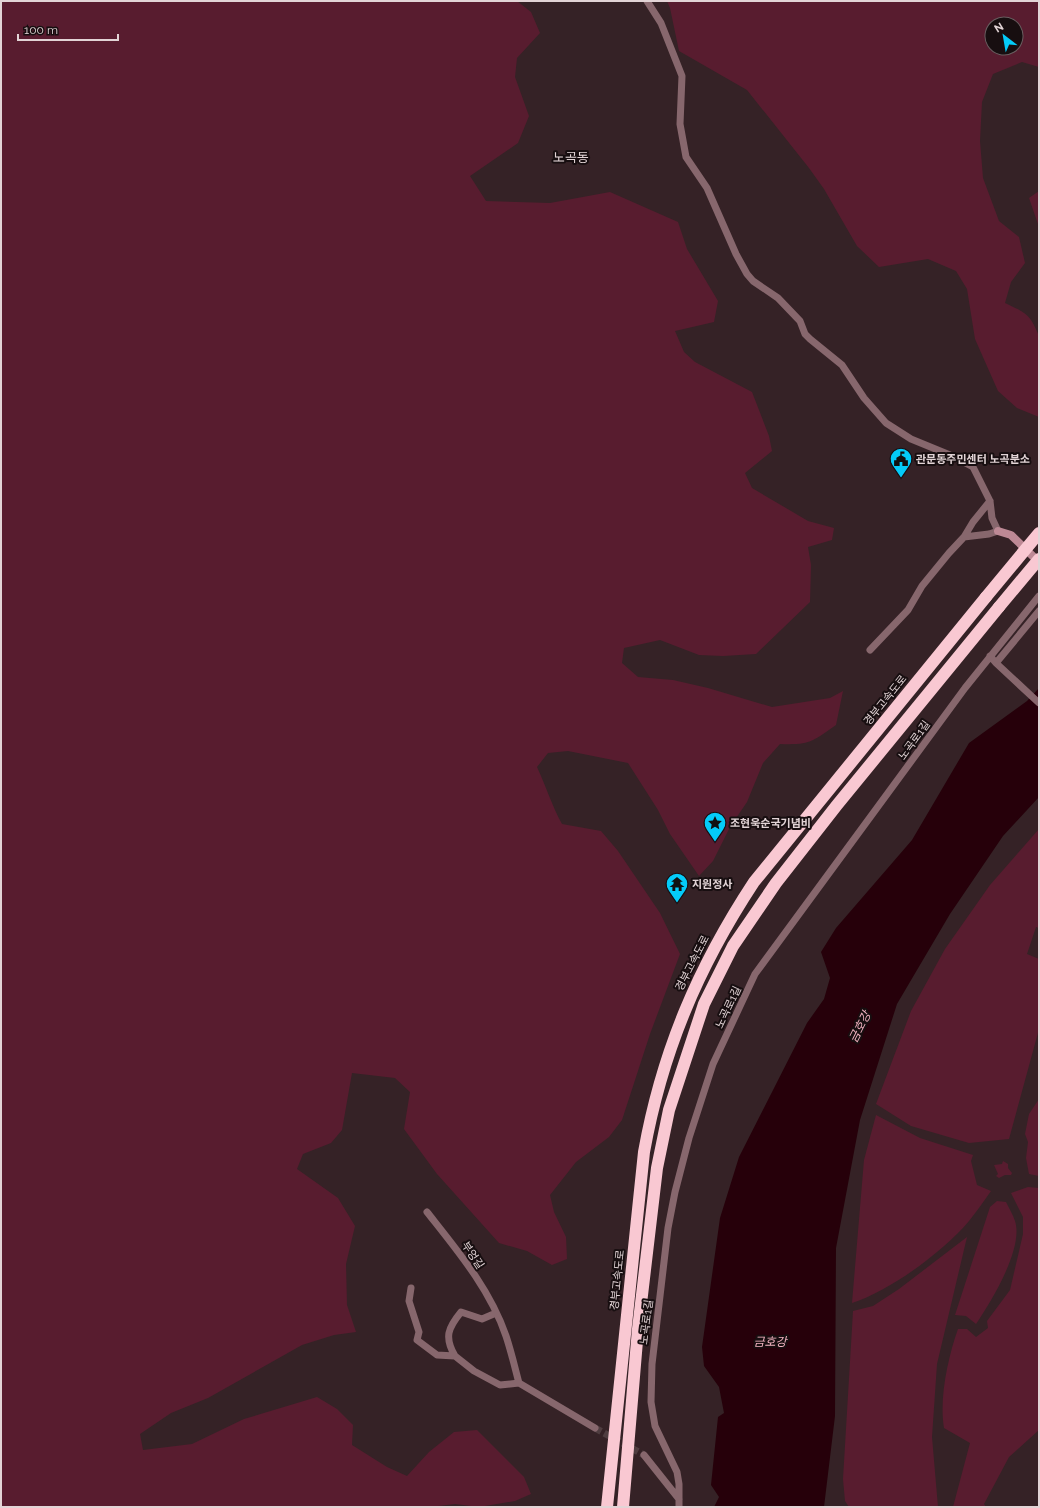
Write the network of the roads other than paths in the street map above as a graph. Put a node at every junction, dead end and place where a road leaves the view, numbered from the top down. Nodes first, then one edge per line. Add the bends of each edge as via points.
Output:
1 (647, 1) edge
2 (990, 501) junction
3 (998, 531) junction
4 (1039, 533) edge
5 (964, 538) junction
6 (1039, 561) edge
7 (1039, 596) edge
8 (1039, 611) edge
9 (870, 650) dead end
10 (990, 656) junction
11 (996, 663) junction
12 (1039, 704) edge
13 (427, 1212) dead end
14 (411, 1288) dead end
15 (496, 1313) junction
16 (455, 1356) junction
17 (519, 1383) junction
18 (595, 1428) tunnel mouth
19 (644, 1455) tunnel mouth
20 (679, 1499) junction
21 (607, 1507) edge
22 (623, 1507) edge
23 (679, 1507) edge

1 - 2 street via 661,23 682,76 680,124 686,157 706,188 747,274 778,298 800,321 805,334 842,365 864,398 886,423 911,439 973,467
2 - 3 street via 992,518
2 - 5 street via 972,522
3 - 5 street
3 - 6 main road via 1011,535
4 - 21 highway, 경부고속도로, bridge via 754,882 722,933 687,1002 665,1065 644,1152
5 - 9 street via 922,586 908,610
6 - 22 highway, bridge via 836,806 776,883 733,946 704,1004 671,1104 657,1168 638,1329
7 - 10 street, 노곡로1길
8 - 11 street
10 - 11 street
10 - 20 street, 노곡로1길 via 755,974 713,1064 675,1192 667,1235 652,1364 651,1402 655,1426 677,1472
11 - 12 street
13 - 15 street, 부엉길 via 461,1254
14 - 16 street via 409,1301 419,1332 417,1340 437,1355
15 - 16 street via 482,1319 461,1312 449,1327 449,1346
15 - 17 street, 부엉길 via 506,1336
16 - 17 street via 474,1371 500,1385
17 - 18 street
19 - 20 street
20 - 23 street, 노곡로1길

